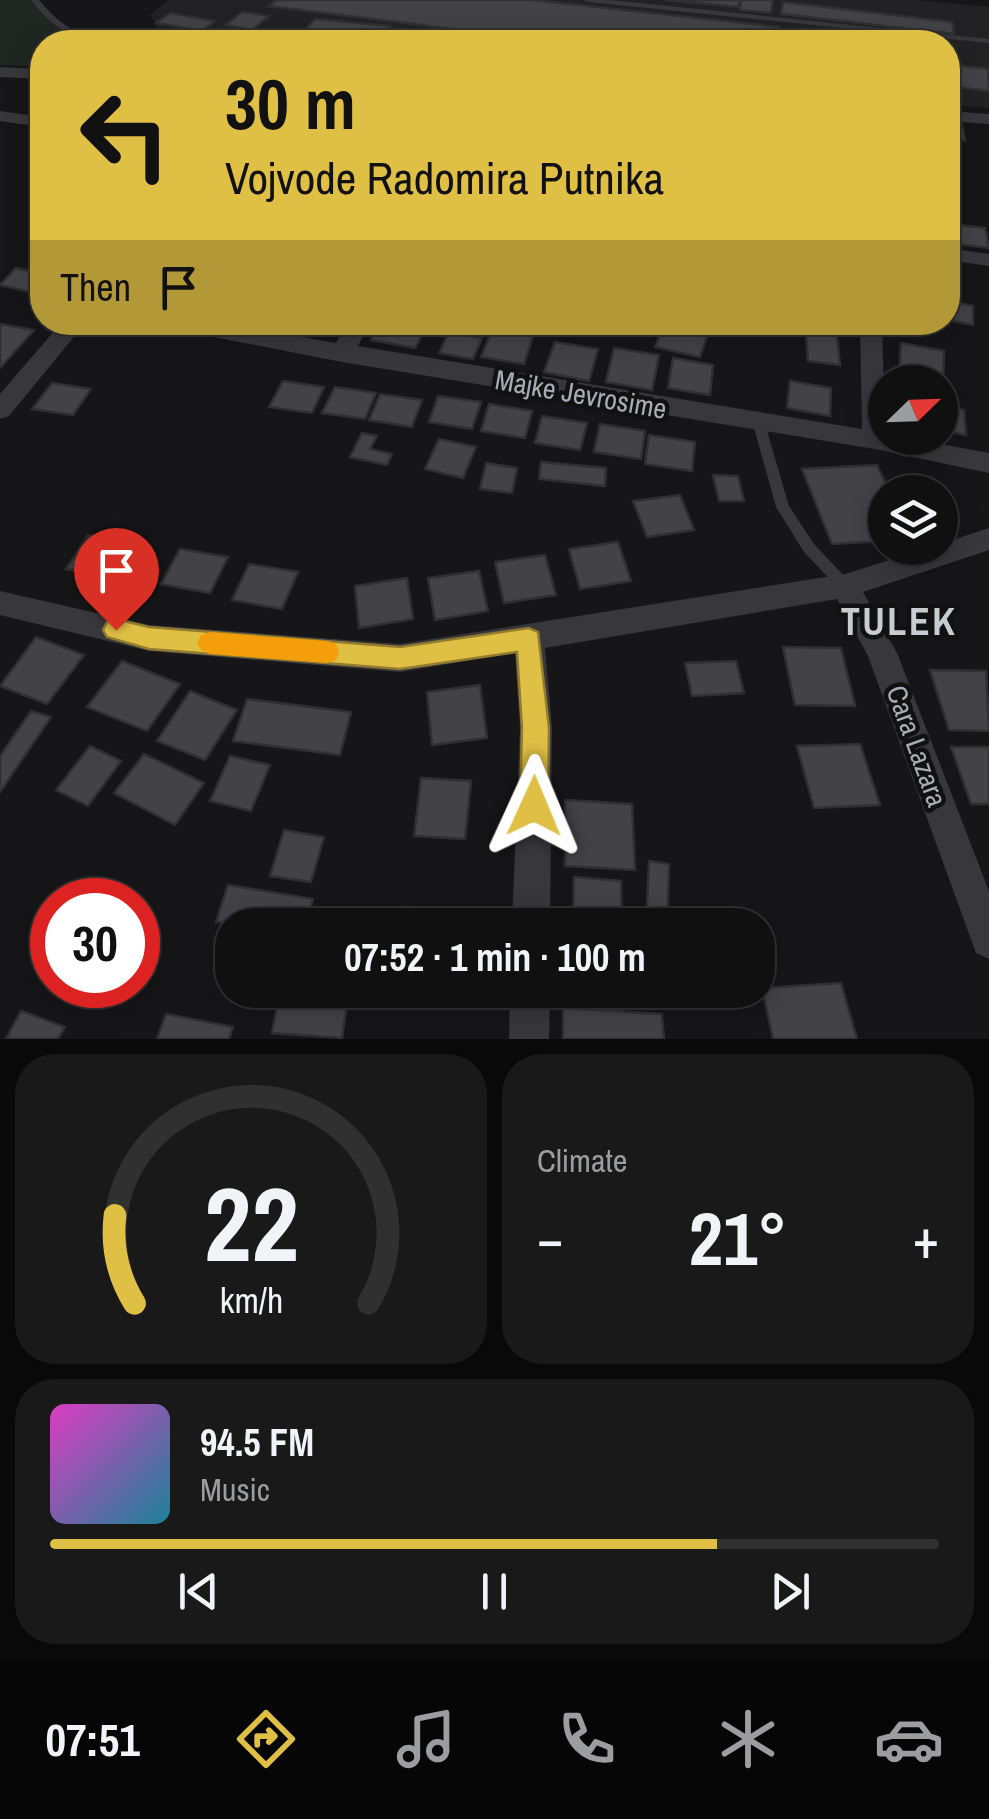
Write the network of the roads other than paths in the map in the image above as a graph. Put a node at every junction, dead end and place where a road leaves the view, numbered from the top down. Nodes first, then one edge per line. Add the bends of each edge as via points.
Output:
1 (35, 0) edge
2 (588, 0) edge
3 (61, 30) edge
4 (882, 30) edge
5 (960, 38) edge
6 (989, 42) edge
7 (0, 72) edge
8 (30, 73) edge
9 (0, 116) edge
10 (960, 117) edge
11 (989, 119) edge
12 (30, 120) edge
13 (960, 256) edge
14 (989, 260) edge
15 (64, 335) edge
16 (242, 335) edge
17 (352, 335) edge
18 (872, 335) edge
19 (342, 354) junction
20 (873, 365) edge
21 (0, 410) edge
22 (758, 424) junction
23 (868, 439) edge
24 (949, 455) edge
25 (989, 463) edge
26 (989, 539) edge
27 (845, 586) junction
28 (0, 603) edge
29 (529, 639) junction
30 (532, 908) edge
31 (989, 940) edge
32 (530, 1008) edge
33 (529, 1039) edge

1 - 3 lane
2 - 4 lane
5 - 6 lane
7 - 8 street
9 - 12 street
10 - 11 street
13 - 14 street
15 - 21 street
16 - 19 street, Majke Jevrosime
17 - 19 street
18 - 20 street
19 - 22 street, Majke Jevrosime
22 - 23 street, Majke Jevrosime
22 - 27 lane via 783,507
24 - 25 street, Majke Jevrosime
26 - 27 street
27 - 29 street
27 - 31 street, Cara Lazara via 882,653
28 - 29 street via 149,638 400,658
29 - 30 street via 536,728
32 - 33 street

